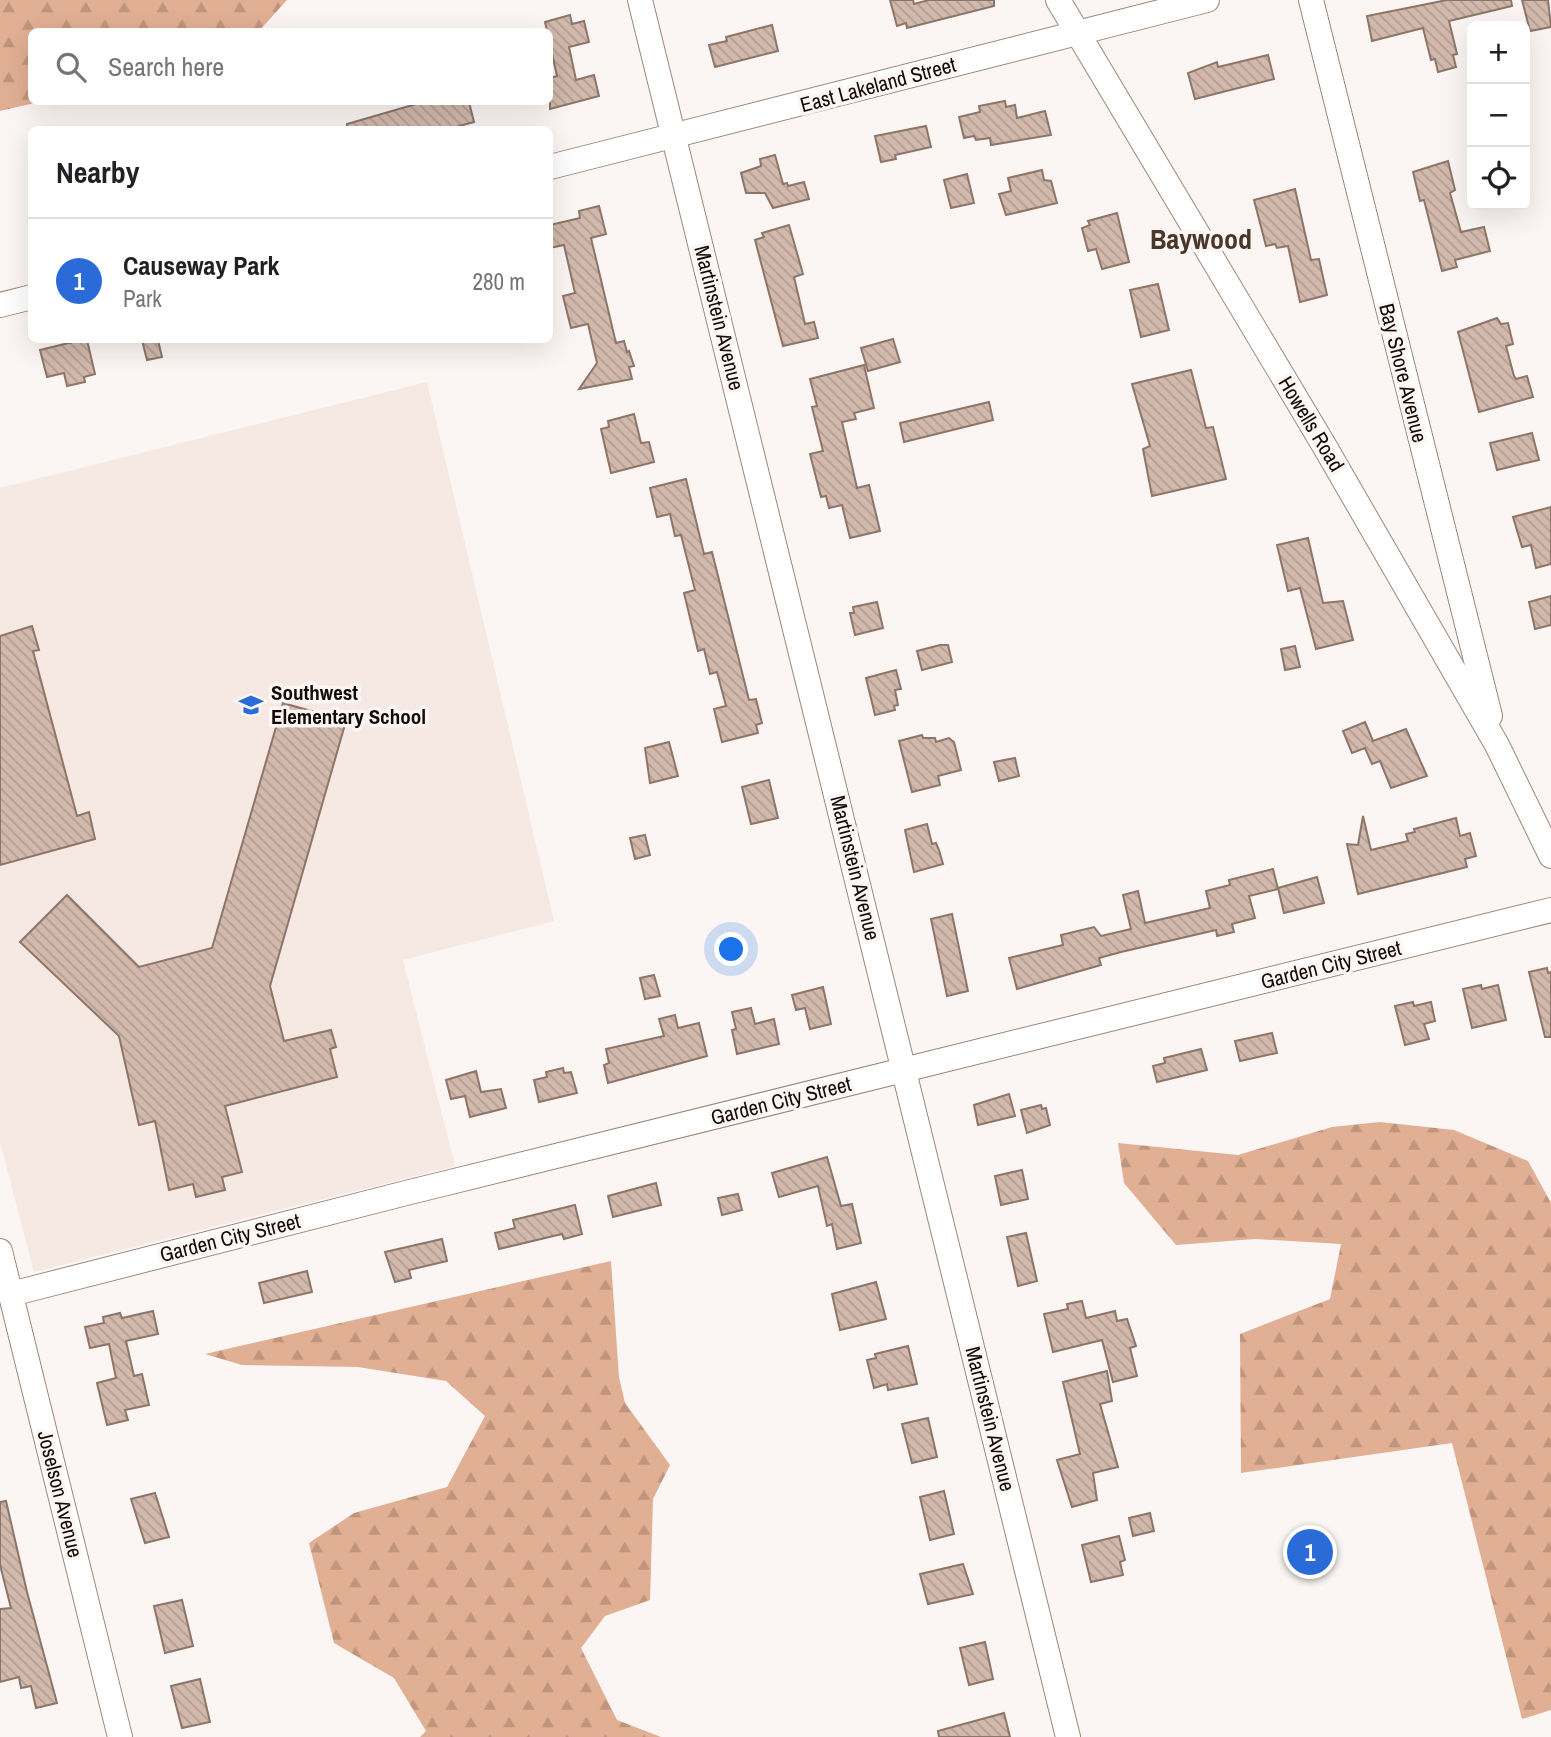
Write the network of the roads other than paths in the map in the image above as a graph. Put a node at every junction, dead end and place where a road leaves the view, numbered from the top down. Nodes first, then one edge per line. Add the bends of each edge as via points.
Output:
1 (640, 0) edge
2 (1058, 0) edge
3 (1207, 0) edge
4 (1311, 0) edge
5 (1078, 32) junction
6 (674, 135) junction
7 (553, 166) edge
8 (28, 298) edge
9 (0, 305) edge
10 (1497, 745) junction
11 (1551, 856) edge
12 (1551, 910) edge
13 (905, 1071) junction
14 (0, 1251) edge
15 (11, 1294) junction
16 (120, 1737) edge
17 (1068, 1737) edge

1 - 6 street, Martinstein Avenue
2 - 5 street, Howells Road
3 - 5 street, East Lakeland Street
4 - 10 street, Bay Shore Avenue
5 - 6 street, East Lakeland Street
5 - 10 street, Howells Road
6 - 7 street, East Lakeland Street
6 - 13 street, Martinstein Avenue
8 - 9 street
10 - 11 street, Howells Road
12 - 13 street, Garden City Street
13 - 15 street, Garden City Street
13 - 17 street, Martinstein Avenue
14 - 15 street, Joselson Avenue
15 - 16 street, Joselson Avenue

